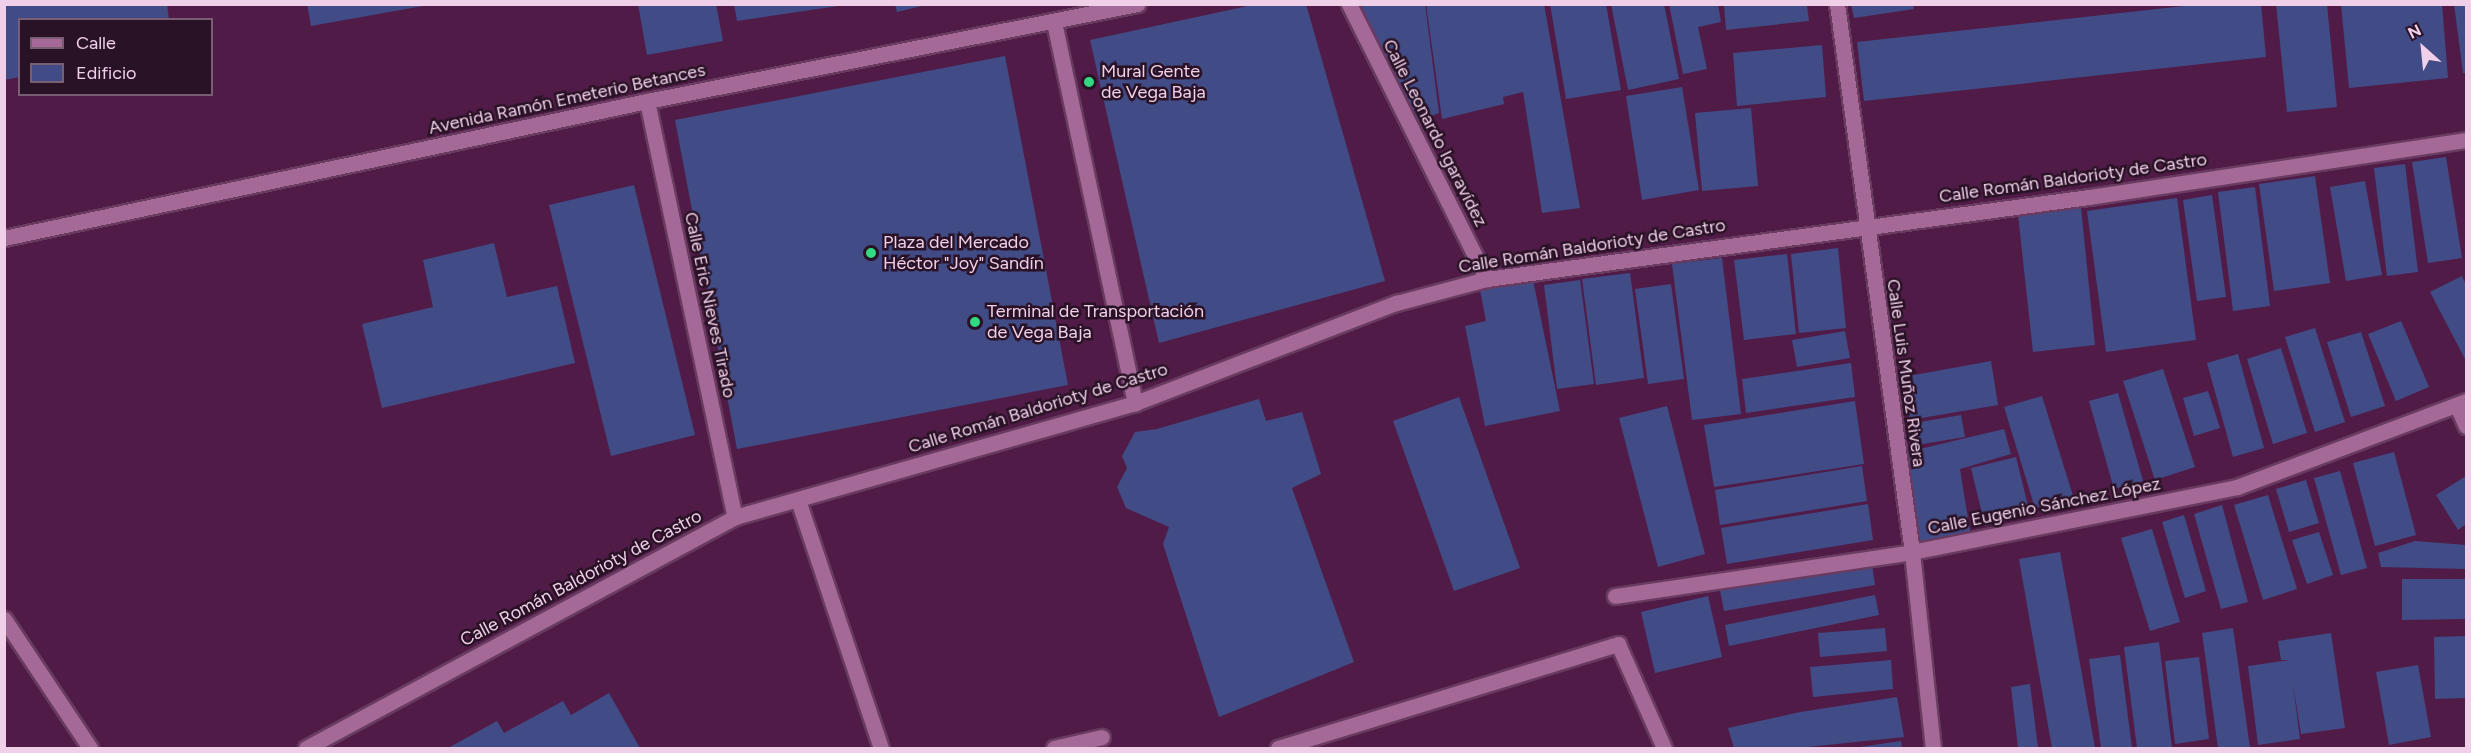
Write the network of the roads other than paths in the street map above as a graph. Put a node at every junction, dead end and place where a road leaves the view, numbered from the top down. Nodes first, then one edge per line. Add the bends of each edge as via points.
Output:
1 (1138, 4) edge
2 (1349, 4) edge
3 (1837, 4) edge
4 (1054, 22) junction
5 (647, 101) junction
6 (2466, 140) edge
7 (1866, 225) junction
8 (4, 238) edge
9 (1487, 279) junction
10 (1135, 403) junction
11 (2462, 403) edge
12 (2466, 426) edge
13 (798, 500) junction
14 (735, 517) junction
15 (1912, 552) junction
16 (1616, 596) dead end
17 (4, 619) edge
18 (1102, 737) dead end
19 (90, 748) edge
20 (306, 748) edge
21 (881, 748) edge
22 (1054, 748) edge
23 (1278, 748) edge
24 (1664, 748) edge
25 (1933, 748) edge

1 - 4 street, Avenida Ramón Emeterio Betances
2 - 9 street, Calle Leonardo Igaravídez
3 - 7 street, Calle Luis Muñoz Rivera
4 - 5 street, Avenida Ramón Emeterio Betances
4 - 10 street
5 - 8 street, Avenida Ramón Emeterio Betances
5 - 14 street, Calle Eric Nieves Tirado
6 - 7 street, Calle Román Baldorioty de Castro via 2089,197
7 - 9 street, Calle Román Baldorioty de Castro
7 - 15 street, Calle Luis Muñoz Rivera
9 - 10 street, Calle Román Baldorioty de Castro via 1396,303
10 - 13 street, Calle Román Baldorioty de Castro
11 - 12 street
11 - 15 street, Calle Eugenio Sánchez López via 2237,487
13 - 14 street, Calle Román Baldorioty de Castro
13 - 21 street
14 - 20 street, Calle Román Baldorioty de Castro
15 - 16 street, Calle Eugenio Sánchez López
15 - 25 street, Calle Luis Muñoz Rivera
17 - 19 street
18 - 22 street
23 - 24 street via 1618,644

